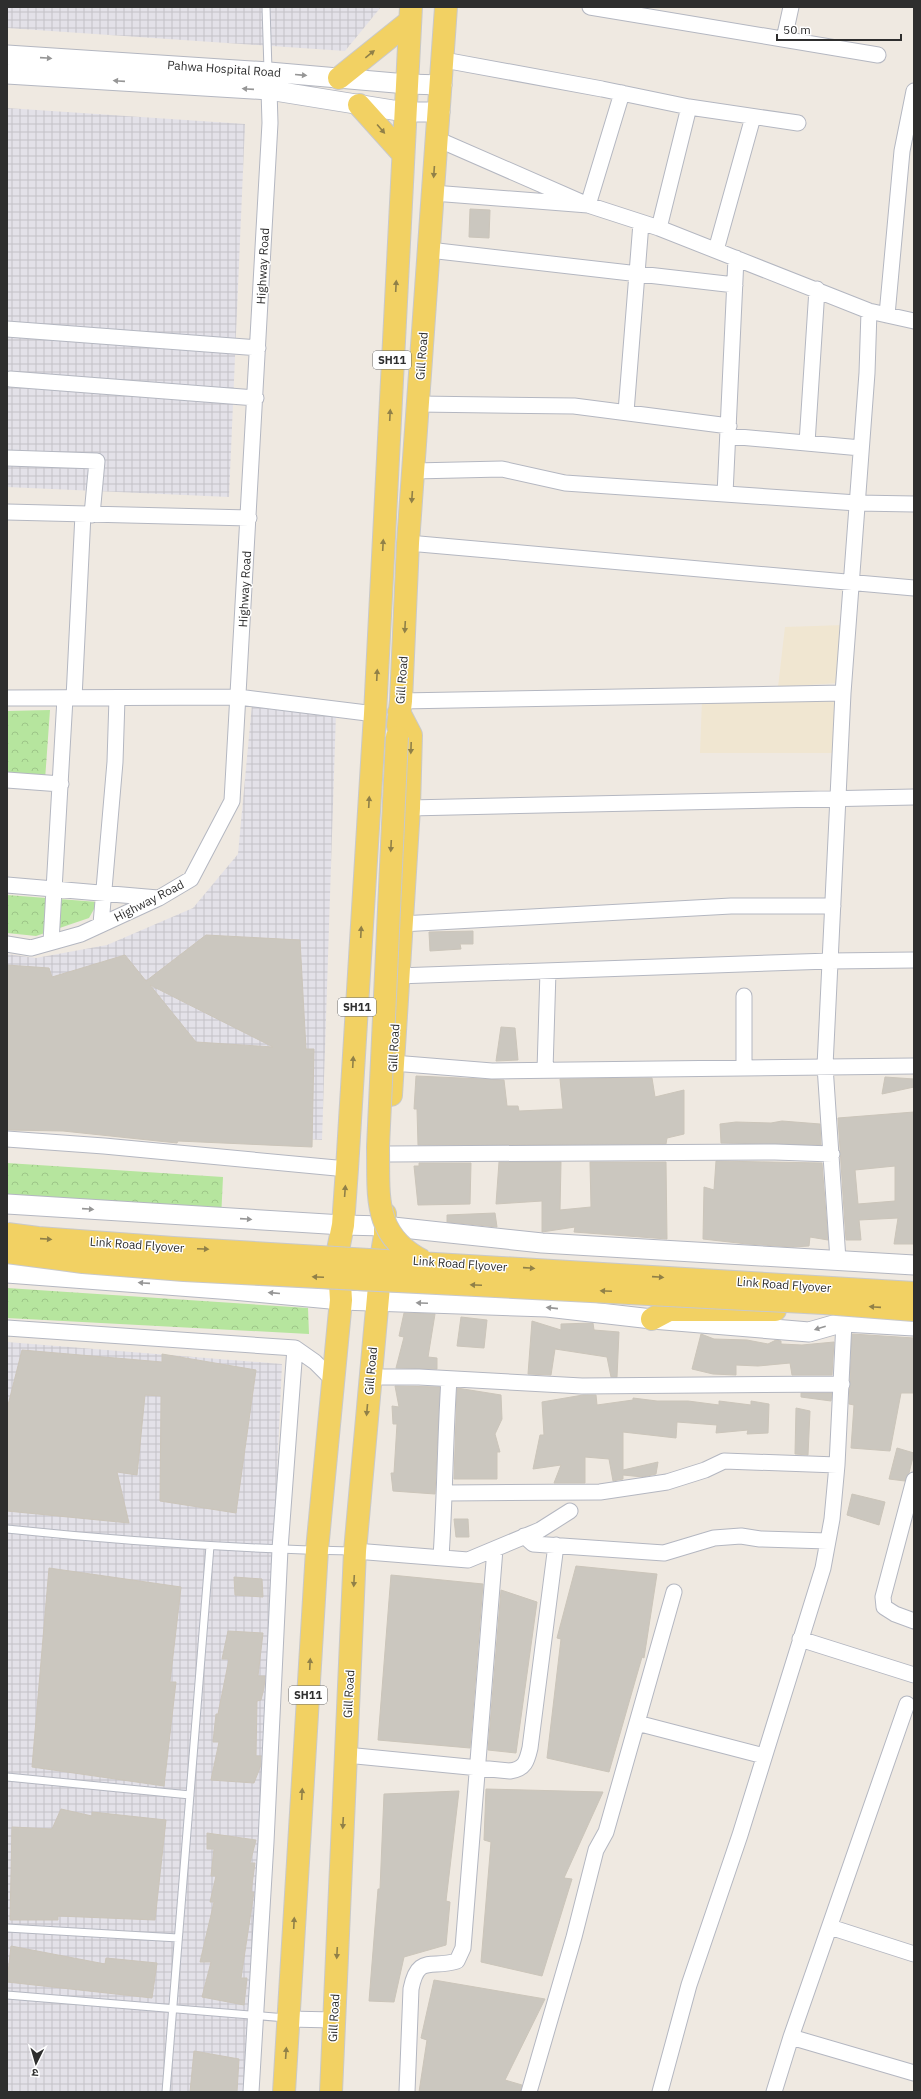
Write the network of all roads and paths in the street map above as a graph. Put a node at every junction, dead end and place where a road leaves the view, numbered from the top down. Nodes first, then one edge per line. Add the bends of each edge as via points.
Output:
1 (266, 7) edge
2 (446, 7) edge
3 (590, 7) edge
4 (791, 7) edge
5 (411, 14) edge
6 (784, 39) junction
7 (7, 55) edge
8 (878, 55) dead end
9 (444, 60) junction
10 (7, 74) edge
11 (339, 78) junction
12 (269, 81) junction
13 (407, 84) junction
14 (442, 85) junction
15 (914, 91) edge
16 (622, 93) junction
17 (359, 105) junction
18 (689, 107) junction
19 (405, 112) junction
20 (440, 112) junction
21 (753, 117) junction
22 (798, 123) dead end
23 (436, 139) junction
24 (403, 154) junction
25 (433, 193) junction
26 (588, 205) junction
27 (641, 222) junction
28 (659, 228) junction
29 (429, 250) junction
30 (716, 250) junction
31 (736, 258) junction
32 (637, 274) junction
33 (735, 285) junction
34 (817, 289) junction
35 (869, 310) junction
36 (887, 315) junction
37 (914, 321) edge
38 (7, 329) edge
39 (258, 348) junction
40 (10, 379) dead end
41 (256, 398) junction
42 (418, 404) junction
43 (626, 412) junction
44 (728, 431) junction
45 (807, 443) junction
46 (861, 448) junction
47 (7, 458) edge
48 (414, 471) junction
49 (726, 494) junction
50 (857, 503) junction
51 (914, 504) edge
52 (7, 512) edge
53 (88, 515) junction
54 (249, 518) junction
55 (408, 543) junction
56 (851, 582) junction
57 (914, 588) edge
58 (843, 693) junction
59 (238, 697) junction
60 (7, 698) edge
61 (69, 698) junction
62 (117, 698) junction
63 (400, 706) junction
64 (375, 714) junction
65 (7, 780) edge
66 (61, 784) junction
67 (914, 797) edge
68 (838, 798) junction
69 (409, 808) junction
70 (7, 885) edge
71 (54, 889) junction
72 (104, 893) junction
73 (159, 898) junction
74 (833, 906) junction
75 (101, 924) junction
76 (401, 924) junction
77 (51, 942) junction
78 (7, 944) edge
79 (914, 960) edge
80 (830, 961) junction
81 (548, 971) junction
82 (397, 976) junction
83 (744, 996) dead end
84 (393, 1063) junction
85 (825, 1066) junction
86 (914, 1066) edge
87 (744, 1067) junction
88 (545, 1070) junction
89 (7, 1139) edge
90 (387, 1154) junction
91 (832, 1154) junction
92 (347, 1169) junction
93 (7, 1204) edge
94 (343, 1225) junction
95 (384, 1226) junction
96 (7, 1234) edge
97 (7, 1252) edge
98 (838, 1260) junction
99 (424, 1262) junction
100 (914, 1265) edge
101 (7, 1273) edge
102 (914, 1293) edge
103 (340, 1300) junction
104 (377, 1301) junction
105 (824, 1303) junction
106 (914, 1310) edge
107 (652, 1319) junction
108 (844, 1322) junction
109 (914, 1326) edge
110 (7, 1328) edge
111 (295, 1348) junction
112 (370, 1377) junction
113 (449, 1379) junction
114 (332, 1380) junction
115 (842, 1384) junction
116 (837, 1465) junction
117 (914, 1480) edge
118 (446, 1493) junction
119 (570, 1511) dead end
120 (909, 1524) edge
121 (7, 1529) edge
122 (524, 1536) junction
123 (828, 1541) junction
124 (556, 1545) junction
125 (210, 1546) junction
126 (280, 1549) junction
127 (494, 1549) junction
128 (317, 1550) junction
129 (355, 1551) junction
130 (441, 1557) junction
131 (674, 1592) dead end
132 (914, 1621) edge
133 (800, 1639) junction
134 (914, 1675) edge
135 (907, 1704) dead end
136 (637, 1723) junction
137 (346, 1755) junction
138 (764, 1756) junction
139 (478, 1769) junction
140 (7, 1777) edge
141 (190, 1795) junction
142 (830, 1927) junction
143 (7, 1928) edge
144 (178, 1938) junction
145 (914, 1954) edge
146 (7, 1995) edge
147 (172, 2009) junction
148 (255, 2016) junction
149 (288, 2019) junction
150 (334, 2020) junction
151 (791, 2037) junction
152 (914, 2073) edge
153 (166, 2092) edge
154 (251, 2092) edge
155 (284, 2092) edge
156 (331, 2092) edge
157 (406, 2092) edge
158 (528, 2092) edge
159 (660, 2092) edge
160 (774, 2092) edge

1 - 12 lane
2 - 9 main road, Gill Road / SH11
3 - 6 street
4 - 6 street
11 -> 5 main road
5 - 13 main road, Gill Road / SH11
6 - 8 street
7 -> 12 street, Pahwa Hospital Road
9 - 14 main road, Gill Road / SH11
9 - 16 street
12 -> 10 street, Pahwa Hospital Road
12 -> 11 street, Pahwa Hospital Road
11 - 13 street, Pahwa Hospital Road
12 - 17 street, Pahwa Hospital Road
12 - 39 street, Highway Road via 270,123
13 - 14 street, Pahwa Hospital Road
13 - 19 main road, Gill Road / SH11
14 - 20 main road, Gill Road / SH11
15 - 36 street via 902,150
16 - 18 street
16 - 26 street
17 - 19 street, Pahwa Hospital Road
17 -> 24 main road
18 - 21 street
18 - 28 street
19 - 20 street, Pahwa Hospital Road
19 - 24 main road, Gill Road / SH11
20 - 23 main road, Gill Road / SH11
21 - 22 street
21 - 30 street
23 -> 25 main road, Gill Road / SH11
23 - 26 street
64 -> 24 main road, Gill Road / SH11
25 - 26 street
25 - 29 main road, Gill Road / SH11
26 - 27 street
27 - 28 street
27 - 32 street
28 - 30 street
29 - 32 street
29 - 42 main road, Gill Road / SH11
30 - 31 street
31 - 33 street
31 - 34 street
32 - 33 street
32 - 43 street
33 - 44 street
34 - 35 street
34 - 45 street
35 - 36 street
35 - 46 street
36 - 37 street
38 - 39 street
39 - 41 street, Highway Road
40 - 41 street
41 - 54 street, Highway Road
42 - 43 street via 574,406
42 - 48 main road, Gill Road / SH11
43 - 44 street
44 - 45 street
44 - 49 street
45 - 46 street
46 - 50 street
47 - 53 street via 97,461
48 - 49 street via 502,469 565,483
48 -> 55 main road, Gill Road / SH11
49 - 50 street
50 - 51 street
50 - 56 street
52 - 53 street
53 - 54 street
53 - 61 street
54 - 59 street, Highway Road
55 - 56 street
55 -> 63 main road, Gill Road / SH11
56 - 57 street
56 - 58 street
58 - 63 street
58 - 68 street
59 - 62 street
59 - 64 street
59 - 73 street, Highway Road via 232,801 191,879
60 - 61 street
61 - 62 street
61 - 66 street
62 - 72 street via 115,762
63 -> 69 main road, Gill Road via 411,735
63 -> 99 main road, bridge via 378,1147 380,1208 389,1233 396,1243 408,1254
92 -> 64 main road, Gill Road / SH11
65 - 66 street
66 - 71 street
67 - 68 street
68 - 69 street
68 - 74 street
69 - 76 main road, Gill Road
70 - 71 street
71 - 72 street
71 - 77 street
72 - 73 street
72 - 75 street
73 - 75 street, Highway Road
74 - 76 street via 731,906
74 - 80 street
75 - 77 street, Highway Road via 81,934
76 - 82 main road, Gill Road
77 - 78 street, Highway Road via 31,948
79 - 80 street
80 - 81 street
80 - 85 street
81 - 82 street
81 - 88 street
82 - 84 main road, Gill Road
83 - 87 street
84 - 88 street via 492,1071
84 - 90 main road, Gill Road
85 - 86 street
85 - 87 street
85 - 91 street
87 - 88 street
89 - 92 street
90 - 91 street
90 - 95 main road, Gill Road
91 - 98 street
94 -> 92 main road, Gill Road / SH11
93 -> 94 street
94 - 95 street
94 - 103 main road, Gill Road / SH11 via 338,1250
95 - 98 street via 542,1243
95 - 104 main road, Gill Road
96 -> 99 main road, Link Road Flyover, bridge via 165,1247
105 -> 97 main road, Link Road Flyover, bridge via 184,1270 83,1262
98 - 100 street
99 -> 102 main road, Link Road Flyover, bridge
103 -> 101 street
103 - 104 street
103 - 114 main road, Gill Road / SH11
107 -> 104 street via 547,1308
104 - 112 main road, Gill Road
106 -> 105 main road, Link Road Flyover, bridge
105 - 107 main road via 798,1310 669,1310
108 -> 107 street via 809,1332
108 - 109 street
108 - 115 street
110 - 111 street
111 - 114 street via 315,1362
111 - 126 street
112 - 113 street
112 -> 129 main road, Gill Road
113 - 115 street via 582,1386
113 - 118 street
114 - 128 main road, Gill Road / SH11
115 - 116 street
116 - 118 street via 724,1461 667,1482 600,1492
116 - 123 street
117 - 120 street
118 - 130 street
119 - 122 street via 540,1530
120 - 132 street via 883,1597 884,1607
121 - 125 lane
122 - 124 street via 533,1544
122 - 127 street
123 - 124 street via 741,1536 714,1538 664,1553
123 - 133 street via 823,1568
124 - 139 street via 527,1760 524,1766 514,1771
125 - 126 lane
125 - 141 lane
126 - 128 lane
126 - 148 street
127 - 130 street via 468,1560
127 - 139 street
128 - 129 lane
149 -> 128 main road, Gill Road / SH11
129 - 130 street
129 -> 137 main road, Gill Road
131 - 136 street
133 - 134 street
133 - 138 street
135 - 142 street
136 - 138 street
136 - 158 street via 606,1832 596,1850 574,1937
137 - 139 street
137 -> 150 main road, Gill Road
138 - 159 street via 689,1985
139 - 157 street via 463,1948 457,1961 428,1964 415,1973 411,1989
140 - 141 lane
141 - 144 lane
142 - 145 street
142 - 151 street
143 - 144 lane
144 - 147 lane
146 - 147 lane
147 - 148 lane
147 - 153 lane
148 - 149 lane
148 - 154 street
149 - 150 street
155 -> 149 main road, Gill Road / SH11
150 - 156 main road, Gill Road
151 - 152 street
151 - 160 street

